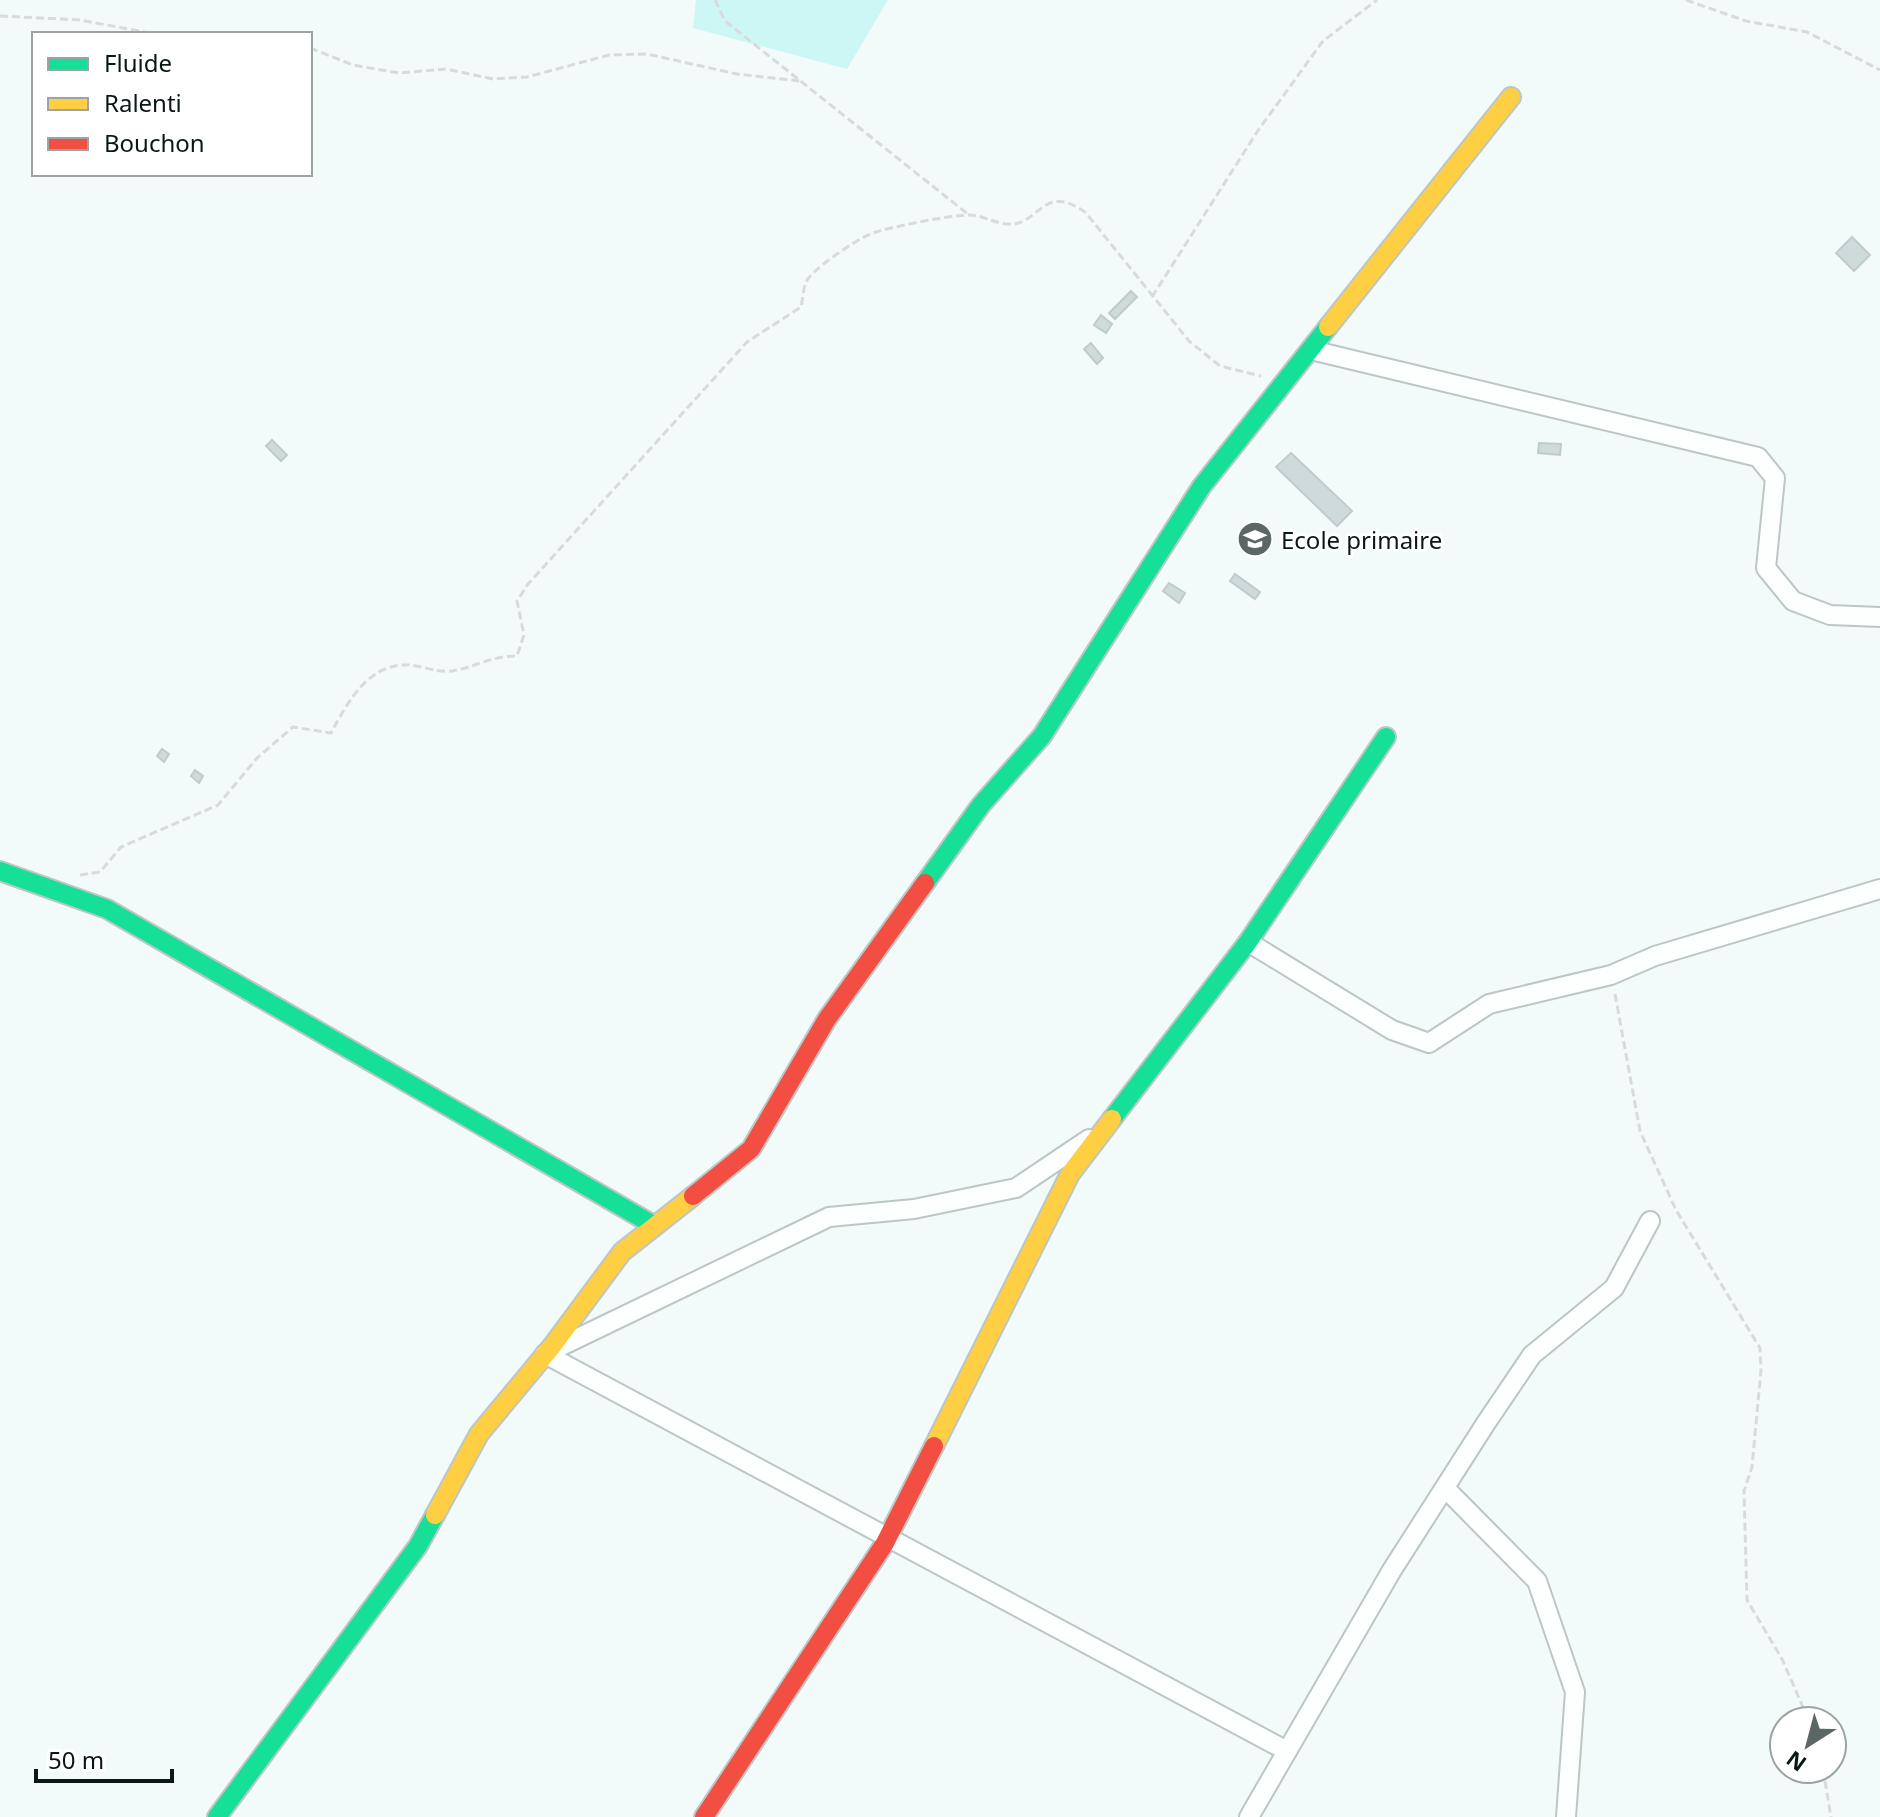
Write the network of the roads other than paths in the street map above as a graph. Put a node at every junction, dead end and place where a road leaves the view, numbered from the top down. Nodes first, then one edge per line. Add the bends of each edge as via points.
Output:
1 (1511, 97) dead end
2 (1311, 350) junction
3 (1880, 617) edge
4 (1386, 737) dead end
5 (0, 871) edge
6 (1880, 889) edge
7 (1248, 942) junction
8 (1104, 1128) junction
9 (1650, 1221) dead end
10 (655, 1226) junction
11 (545, 1354) junction
12 (1445, 1488) junction
13 (888, 1538) junction
14 (1287, 1751) junction
15 (217, 1817) edge
16 (704, 1817) edge
17 (1249, 1817) edge
18 (1566, 1817) edge

1 - 2 street
2 - 3 street via 1758,457 1775,478 1766,568 1793,601 1830,615
2 - 10 street via 1202,486 1042,736 981,805 827,1019 751,1149
4 - 7 street
5 - 10 street via 107,909
6 - 7 street via 1655,956 1611,975 1489,1004 1429,1043 1392,1030
7 - 8 street
8 - 11 street via 1016,1188 914,1209 829,1217
8 - 13 street via 1070,1174
9 - 12 street via 1614,1288 1532,1355
10 - 11 street via 622,1252
11 - 13 street
11 - 15 street via 479,1434 418,1546
12 - 14 street
12 - 18 street via 1537,1581 1575,1692
13 - 14 street
13 - 16 street
14 - 17 street

